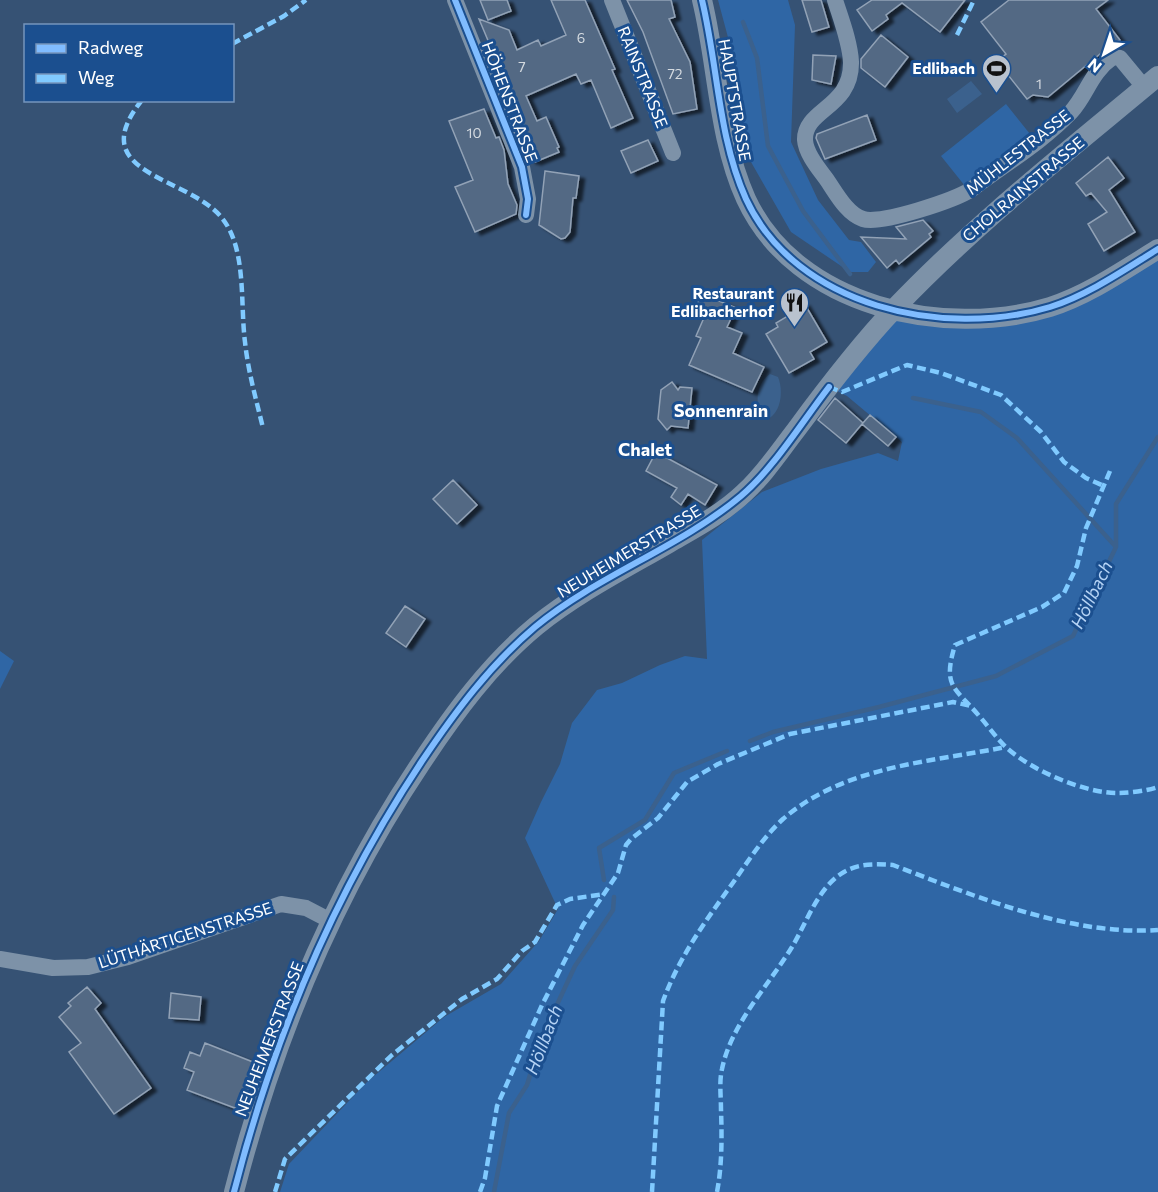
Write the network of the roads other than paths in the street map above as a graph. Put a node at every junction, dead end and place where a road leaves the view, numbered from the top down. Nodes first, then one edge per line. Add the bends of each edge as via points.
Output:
1 (455, 0) edge
2 (612, 0) edge
3 (702, 0) edge
4 (835, 0) edge
5 (1151, 82) edge
6 (673, 153) dead end
7 (526, 215) dead end
8 (1158, 249) edge
9 (894, 309) junction
10 (331, 921) junction
11 (0, 959) edge
12 (234, 1192) edge

1 - 7 street, HÖHENSTRASSE via 522,167 528,200
2 - 6 street, RAINSTRASSE
3 - 9 street, HAUPTSTRASSE via 731,161 757,219 780,249 814,277 850,296
4 - 5 street, MÜHLESTRASSE via 849,51 850,73 838,99 810,121 805,143 839,197 861,219 879,220 957,198 972,189 1062,120 1095,73 1113,57 1120,58
5 - 9 street, CHOLRAINSTRASSE via 993,213
8 - 9 street, HAUPTSTRASSE via 1073,297 1029,312 947,318
9 - 10 street, NEUHEIMERSTRASSE via 743,495 571,601 501,658 472,691 408,782
10 - 11 street, LÜTHÄRTIGENSTRASSE via 306,909 280,904 88,967 53,968
10 - 12 street, NEUHEIMERSTRASSE via 276,1051

